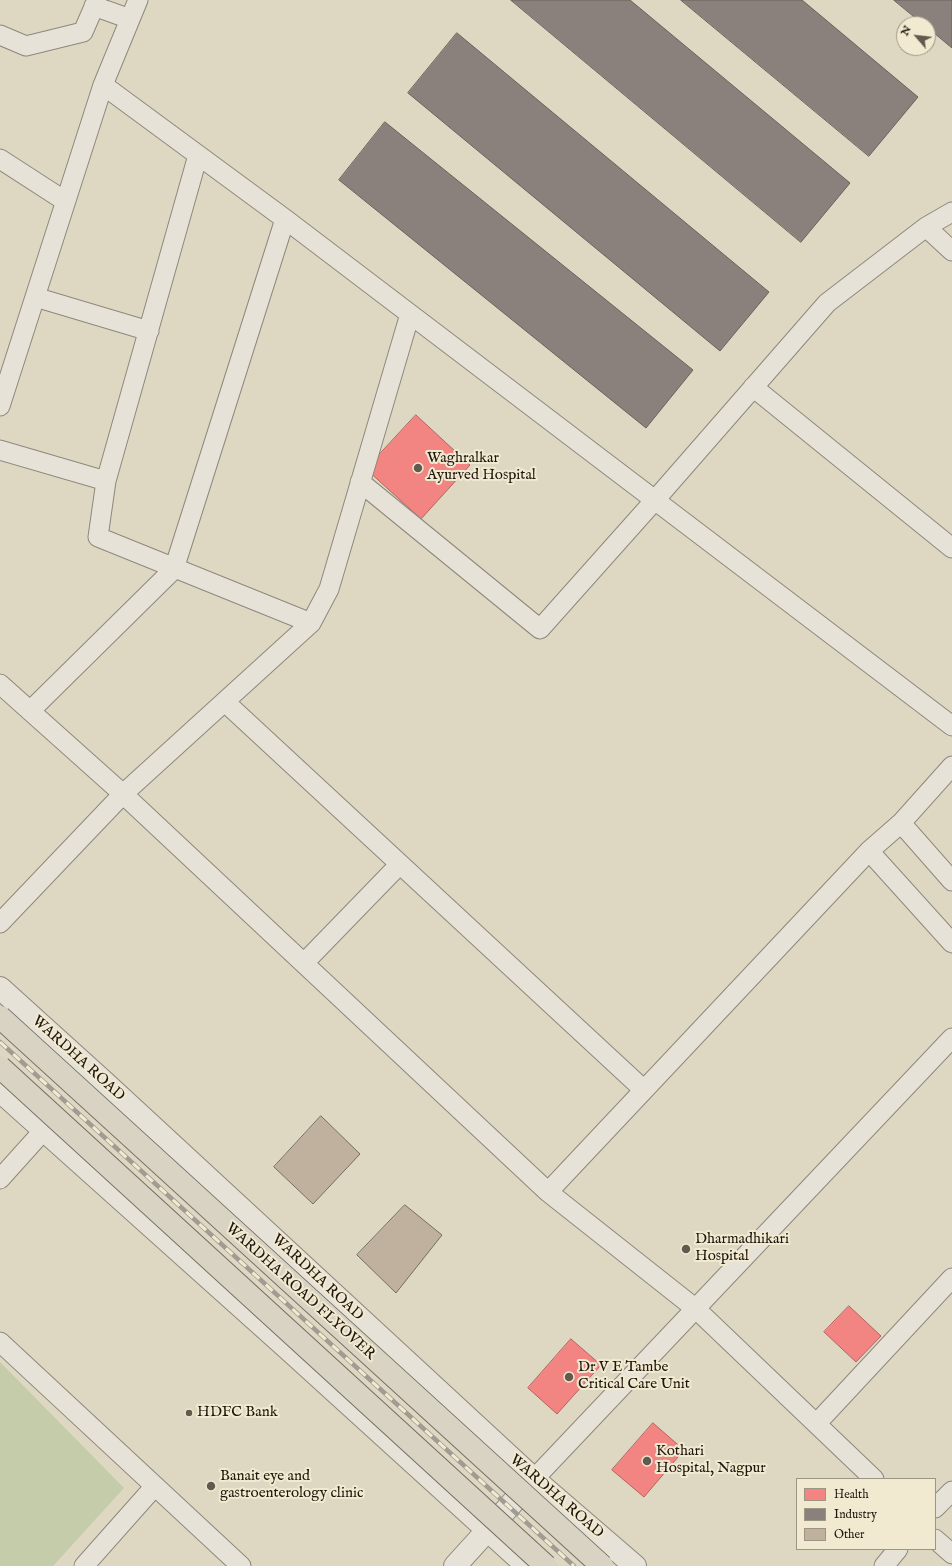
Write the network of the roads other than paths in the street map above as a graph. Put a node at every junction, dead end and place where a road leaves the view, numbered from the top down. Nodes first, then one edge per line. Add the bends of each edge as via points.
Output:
1 (138, 0) edge
2 (96, 3) edge
3 (130, 19) junction
4 (0, 35) edge
5 (103, 85) junction
6 (198, 155) junction
7 (0, 159) edge
8 (65, 201) junction
9 (952, 212) edge
10 (285, 219) junction
11 (926, 227) junction
12 (952, 251) edge
13 (35, 297) junction
14 (410, 314) junction
15 (149, 331) junction
16 (753, 386) junction
17 (0, 406) edge
18 (0, 450) edge
19 (106, 481) junction
20 (360, 482) junction
21 (655, 500) junction
22 (951, 546) edge
23 (174, 569) junction
24 (311, 623) junction
25 (0, 684) edge
26 (224, 702) junction
27 (30, 711) junction
28 (952, 726) edge
29 (952, 766) edge
30 (123, 794) junction
31 (901, 823) junction
32 (869, 851) junction
33 (400, 864) junction
34 (952, 881) edge
35 (0, 923) edge
36 (952, 942) edge
37 (304, 963) junction
38 (0, 988) edge
39 (0, 1017) edge
40 (952, 1038) edge
41 (0, 1066) edge
42 (644, 1090) junction
43 (0, 1091) edge
44 (44, 1130) junction
45 (0, 1179) edge
46 (548, 1192) junction
47 (952, 1278) edge
48 (696, 1309) junction
49 (0, 1342) edge
50 (817, 1423) junction
51 (873, 1478) edge
52 (534, 1479) junction
53 (155, 1486) junction
54 (952, 1490) edge
55 (936, 1507) edge
56 (488, 1531) junction
57 (936, 1540) edge
58 (897, 1550) edge
59 (952, 1554) edge
60 (84, 1566) edge
61 (240, 1566) edge
62 (455, 1566) edge
63 (527, 1566) edge
64 (546, 1566) edge
65 (602, 1566) edge
66 (635, 1566) edge
67 (884, 1566) edge

1 - 3 street
2 - 3 street
2 - 4 street via 83,32 26,46
3 - 5 street
5 - 6 street
5 - 8 street
6 - 10 street
6 - 15 street
7 - 8 street
8 - 13 street
9 - 11 street
10 - 14 street
10 - 23 street
11 - 12 street
11 - 16 street via 827,303
13 - 15 street
13 - 17 street
14 - 20 street
14 - 21 street
15 - 19 street
16 - 21 street
16 - 22 street
18 - 19 street
19 - 23 street via 98,537
20 - 21 street via 540,629
20 - 24 street via 329,589
21 - 28 street
23 - 24 street
23 - 27 street
24 - 26 street
25 - 27 street
26 - 30 street
26 - 33 street
27 - 30 street
29 - 31 street
30 - 35 street
30 - 37 street
31 - 32 street
31 - 34 street
32 - 36 street
32 - 42 street
33 - 37 street
33 - 42 street
37 - 46 street
38 - 52 street, WARDHA ROAD
39 - 65 highway, WARDHA ROAD FLYOVER, bridge
40 - 48 street
41 - 64 highway, bridge
42 - 46 street
43 - 44 street
44 - 45 street
44 - 56 street
46 - 48 street
47 - 50 street
48 - 50 street
48 - 52 street
49 - 53 street
50 - 51 street
52 - 56 street
52 - 66 street, WARDHA ROAD
53 - 60 street
53 - 61 street
54 - 55 street
56 - 62 street
56 - 63 street
57 - 59 street
58 - 67 street

